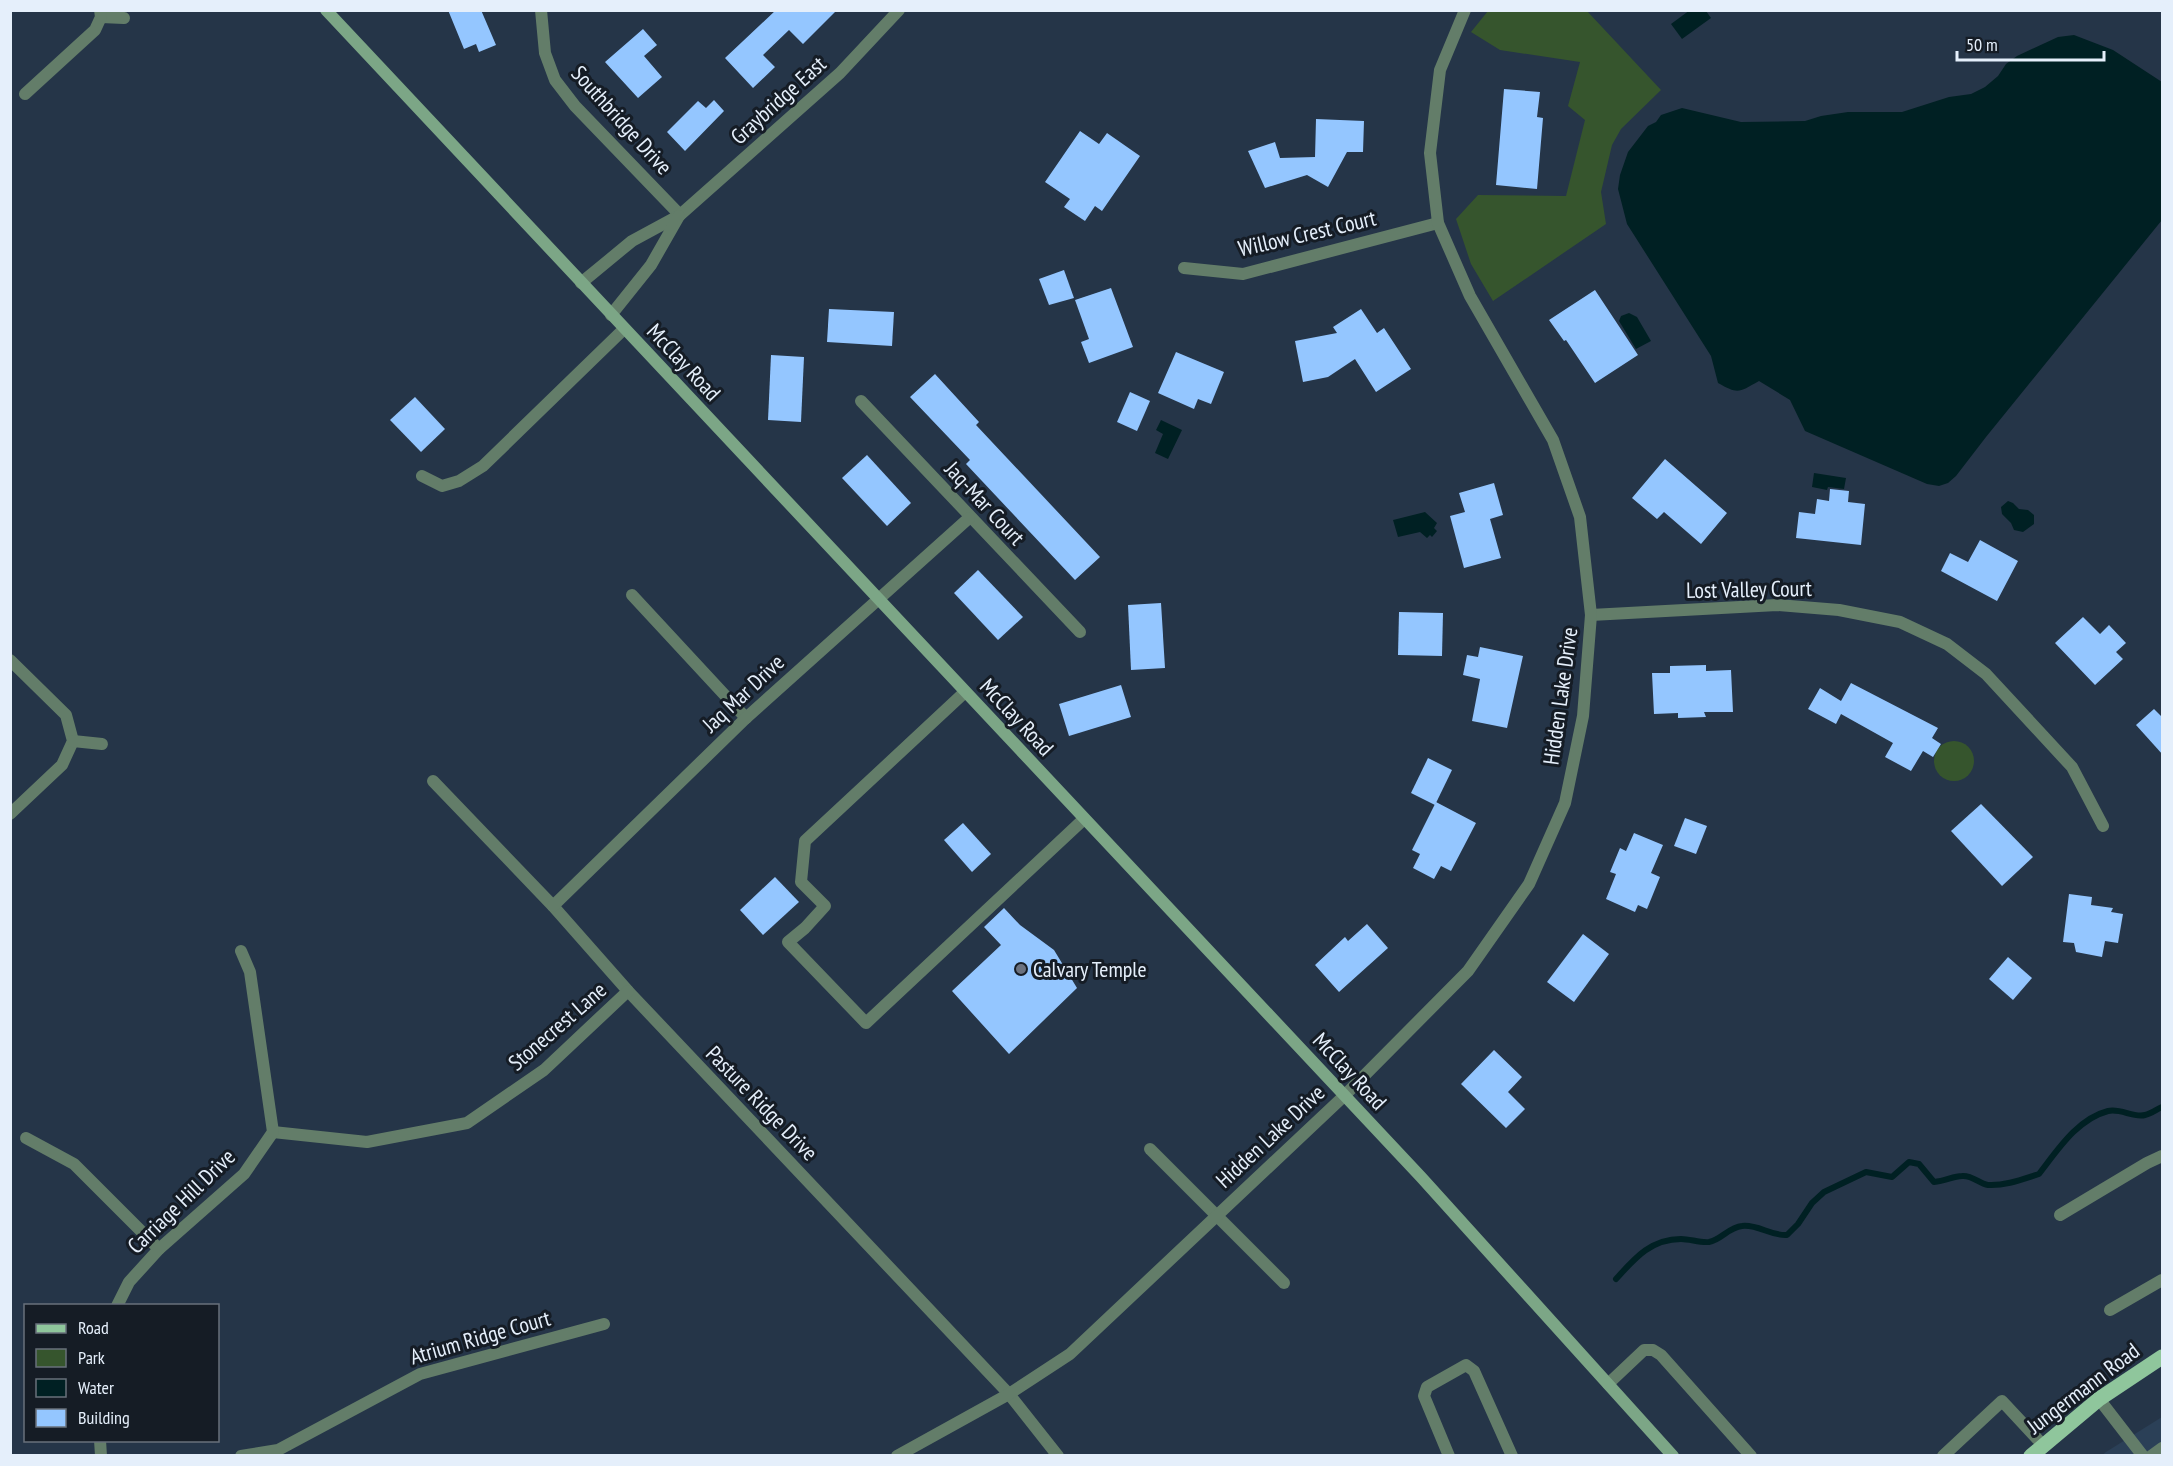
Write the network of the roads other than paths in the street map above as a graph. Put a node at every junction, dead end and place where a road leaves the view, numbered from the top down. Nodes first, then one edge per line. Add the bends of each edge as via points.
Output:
1 (326, 10) edge
2 (541, 10) edge
3 (899, 10) edge
4 (1466, 10) edge
5 (100, 14) edge
6 (124, 18) dead end
7 (25, 94) dead end
8 (680, 215) junction
9 (1438, 223) junction
10 (1184, 268) dead end
11 (581, 283) junction
12 (611, 315) junction
13 (624, 329) junction
14 (861, 401) dead end
15 (422, 476) dead end
16 (969, 518) junction
17 (632, 595) dead end
18 (877, 599) junction
19 (1591, 615) junction
20 (1080, 632) dead end
21 (10, 660) edge
22 (965, 692) junction
23 (746, 717) junction
24 (73, 741) junction
25 (102, 744) dead end
26 (433, 781) dead end
27 (10, 814) edge
28 (1084, 819) junction
29 (2103, 826) dead end
30 (553, 906) junction
31 (241, 951) dead end
32 (628, 991) junction
33 (1344, 1096) junction
34 (273, 1132) junction
35 (26, 1138) dead end
36 (1150, 1149) dead end
37 (2163, 1156) edge
38 (1215, 1215) junction
39 (2060, 1215) dead end
40 (159, 1249) junction
41 (2163, 1280) edge
42 (1284, 1283) dead end
43 (118, 1304) edge
44 (2110, 1310) dead end
45 (604, 1324) dead end
46 (2163, 1357) edge
47 (1608, 1384) junction
48 (1009, 1394) junction
49 (2099, 1400) junction
50 (2043, 1444) junction
51 (2163, 1448) edge
52 (241, 1455) edge
53 (897, 1455) edge
54 (1059, 1455) edge
55 (1449, 1455) edge
56 (1512, 1455) edge
57 (1673, 1455) edge
58 (1751, 1455) edge
59 (1943, 1455) edge
60 (2031, 1455) edge
61 (2143, 1455) edge
62 (2151, 1455) edge

1 - 11 main road, McClay Road
2 - 8 street, Southbridge Drive via 546,53 555,80
3 - 8 street, Graybridge East via 840,73
4 - 9 street, Hidden Lake Drive via 1440,70 1430,153
5 - 6 street
5 - 7 street via 95,30
8 - 11 street, Graybridge East via 632,241
8 - 12 street, Graybridge East via 651,265
9 - 10 street, Willow Crest Court via 1243,273
9 - 19 street, Hidden Lake Drive via 1470,296 1553,440 1580,517
11 - 12 main road, McClay Road
12 - 13 main road, McClay Road
13 - 15 street via 483,466 442,486
13 - 18 main road, McClay Road
14 - 16 street, Jaq-Mar Court
16 - 18 street, Jaq Mar Drive
16 - 20 street, Jaq-Mar Court
17 - 23 street
18 - 22 main road, McClay Road
18 - 23 street, Jaq Mar Drive
19 - 29 street, Lost Valley Court via 1777,605 1839,610 1900,622 1947,644 1986,674 2072,767
19 - 33 street, Hidden Lake Drive via 1583,716 1565,803 1529,884 1468,971
21 - 24 street via 66,715
22 - 28 main road, McClay Road
22 - 28 street via 805,841 801,882 825,906 788,942 866,1023
23 - 30 street, Jaq Mar Drive
24 - 25 street
24 - 27 street via 62,765
26 - 30 street, Pasture Ridge Drive
28 - 33 main road, McClay Road
30 - 32 street, Pasture Ridge Drive
31 - 34 street via 250,972
32 - 34 street, Stonecrest Lane via 544,1070 467,1123 367,1142
32 - 48 street, Pasture Ridge Drive
33 - 38 street, Hidden Lake Drive
33 - 47 main road, McClay Road
34 - 40 street, Carriage Hill Drive via 244,1174
35 - 40 street via 74,1164
36 - 38 street
37 - 39 street
38 - 42 street
38 - 48 street, Hidden Lake Drive via 1070,1354
40 - 43 street, Carriage Hill Drive via 129,1282
41 - 44 street
45 - 52 street, Atrium Ridge Court via 420,1374 278,1450
46 - 49 main road, Jungermann Road
47 - 57 main road, McClay Road
47 - 58 street via 1644,1350 1653,1350
48 - 53 street, Hidden Lake Drive
48 - 54 street, Pasture Ridge Drive
49 - 50 main road, Jungermann Road
49 - 61 street
50 - 59 street via 2002,1401
50 - 60 main road, Jungermann Road
51 - 62 street
55 - 56 street via 1424,1396 1427,1387 1466,1365 1474,1371

